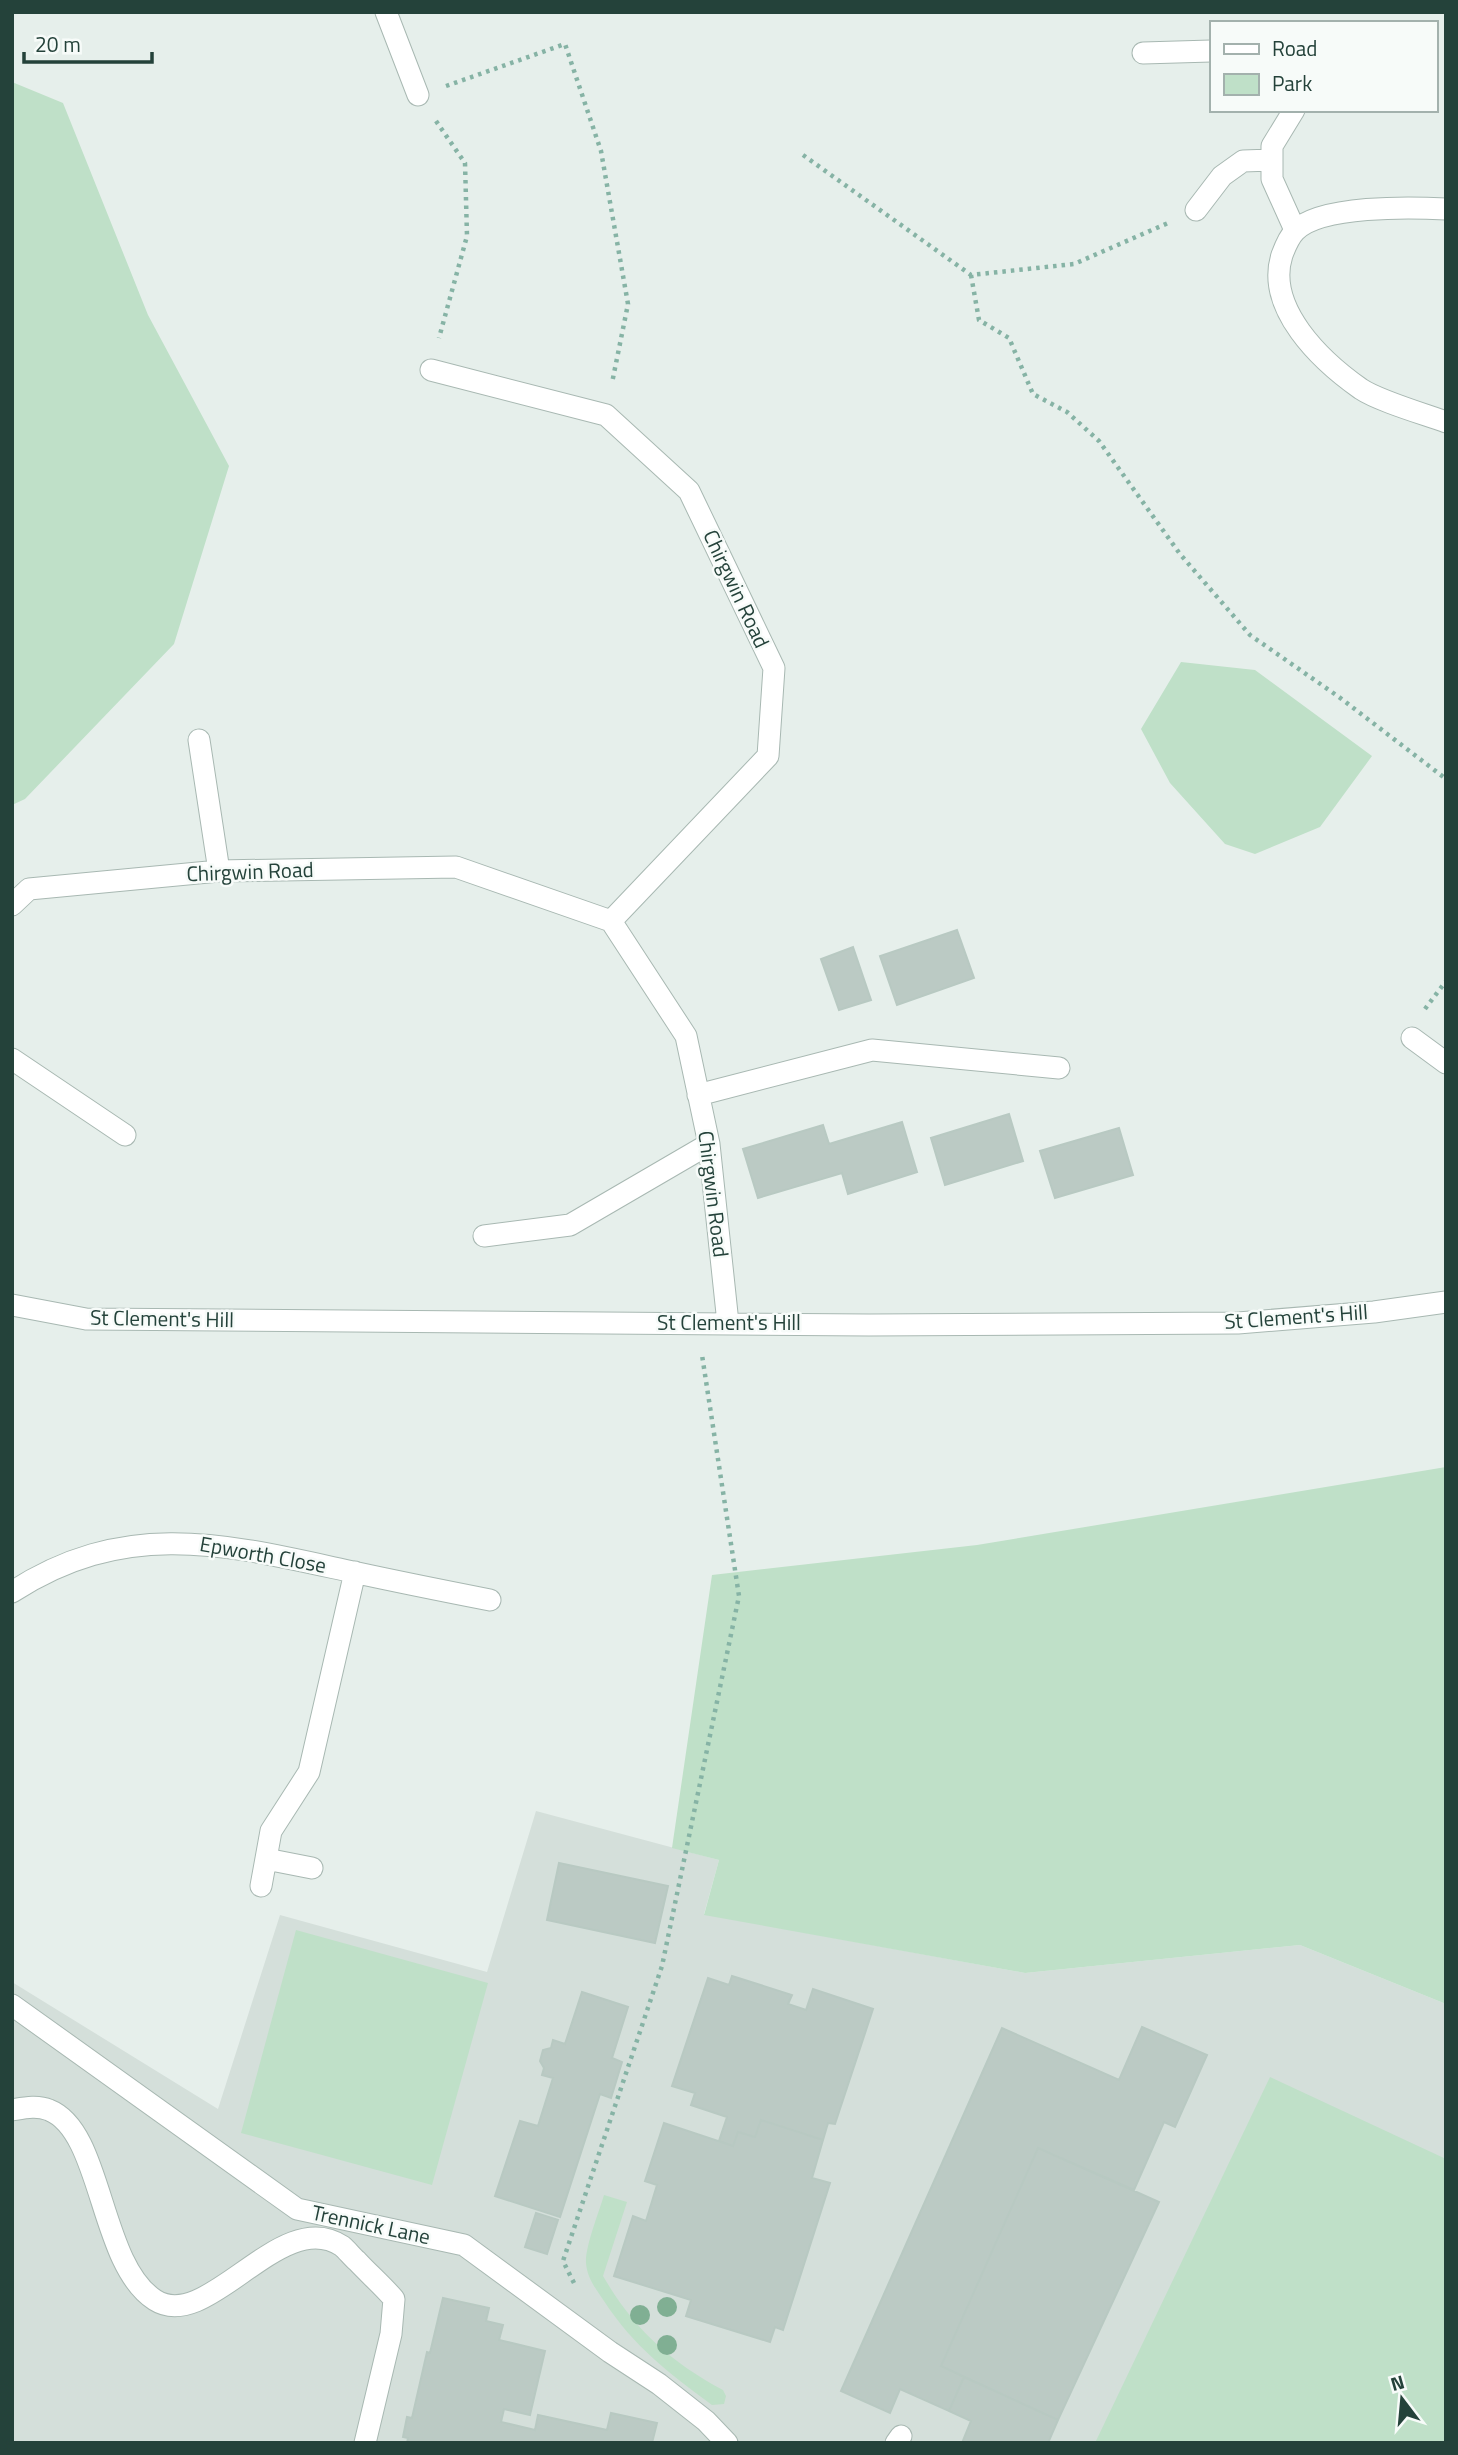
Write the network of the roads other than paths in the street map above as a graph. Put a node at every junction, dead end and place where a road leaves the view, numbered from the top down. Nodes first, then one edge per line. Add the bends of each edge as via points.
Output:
1 (386, 12) edge
2 (1210, 51) edge
3 (1143, 53) dead end
4 (418, 95) road end
5 (1293, 112) edge
6 (1272, 160) junction
7 (1446, 209) edge
8 (1196, 210) road end
9 (1295, 230) junction
10 (431, 370) road end
11 (1446, 422) edge
12 (199, 740) dead end
13 (219, 871) junction
14 (12, 905) edge
15 (611, 921) junction
16 (1412, 1038) dead end
17 (12, 1059) edge
18 (1446, 1063) edge
19 (1059, 1068) dead end
20 (698, 1095) junction
21 (125, 1135) dead end
22 (709, 1144) junction
23 (484, 1236) dead end
24 (1446, 1302) edge
25 (12, 1305) edge
26 (728, 1323) junction
27 (355, 1573) junction
28 (12, 1592) edge
29 (490, 1600) dead end
30 (265, 1859) junction
31 (312, 1868) dead end
32 (261, 1886) dead end
33 (12, 2005) edge
34 (12, 2110) edge
35 (365, 2443) edge
36 (727, 2443) edge

1 - 4 street
2 - 3 street
5 - 6 street via 1272,146
6 - 8 street via 1243,161 1222,176
6 - 9 street via 1272,179
7 - 9 street via 1377,208 1314,220
9 - 11 street via 1279,265 1279,285 1297,326 1322,356 1363,390
10 - 15 street, Chirgwin Road via 606,415 689,491 774,668 768,755
12 - 13 street
13 - 14 street, Chirgwin Road via 29,889
13 - 15 street, Chirgwin Road via 456,867
15 - 20 street, Chirgwin Road via 686,1036
16 - 18 street
17 - 21 street
19 - 20 street via 872,1050
20 - 22 street, Chirgwin Road
22 - 23 street via 570,1225
22 - 26 street, Chirgwin Road
24 - 26 street, St Clement's Hill via 1238,1323
25 - 26 street, St Clement's Hill via 86,1319
27 - 28 street, Epworth Close via 261,1551 183,1542 102,1553 63,1565
27 - 29 street, Epworth Close
27 - 30 street, Epworth Close via 309,1772 271,1831
30 - 31 street
30 - 32 street, Epworth Close
33 - 36 street, Trennick Lane via 297,2209 464,2245 659,2384
34 - 35 street via 48,2109 71,2127 129,2269 142,2289 162,2304 174,2308 199,2300 284,2246 304,2240 341,2246 375,2277 394,2299 391,2334

